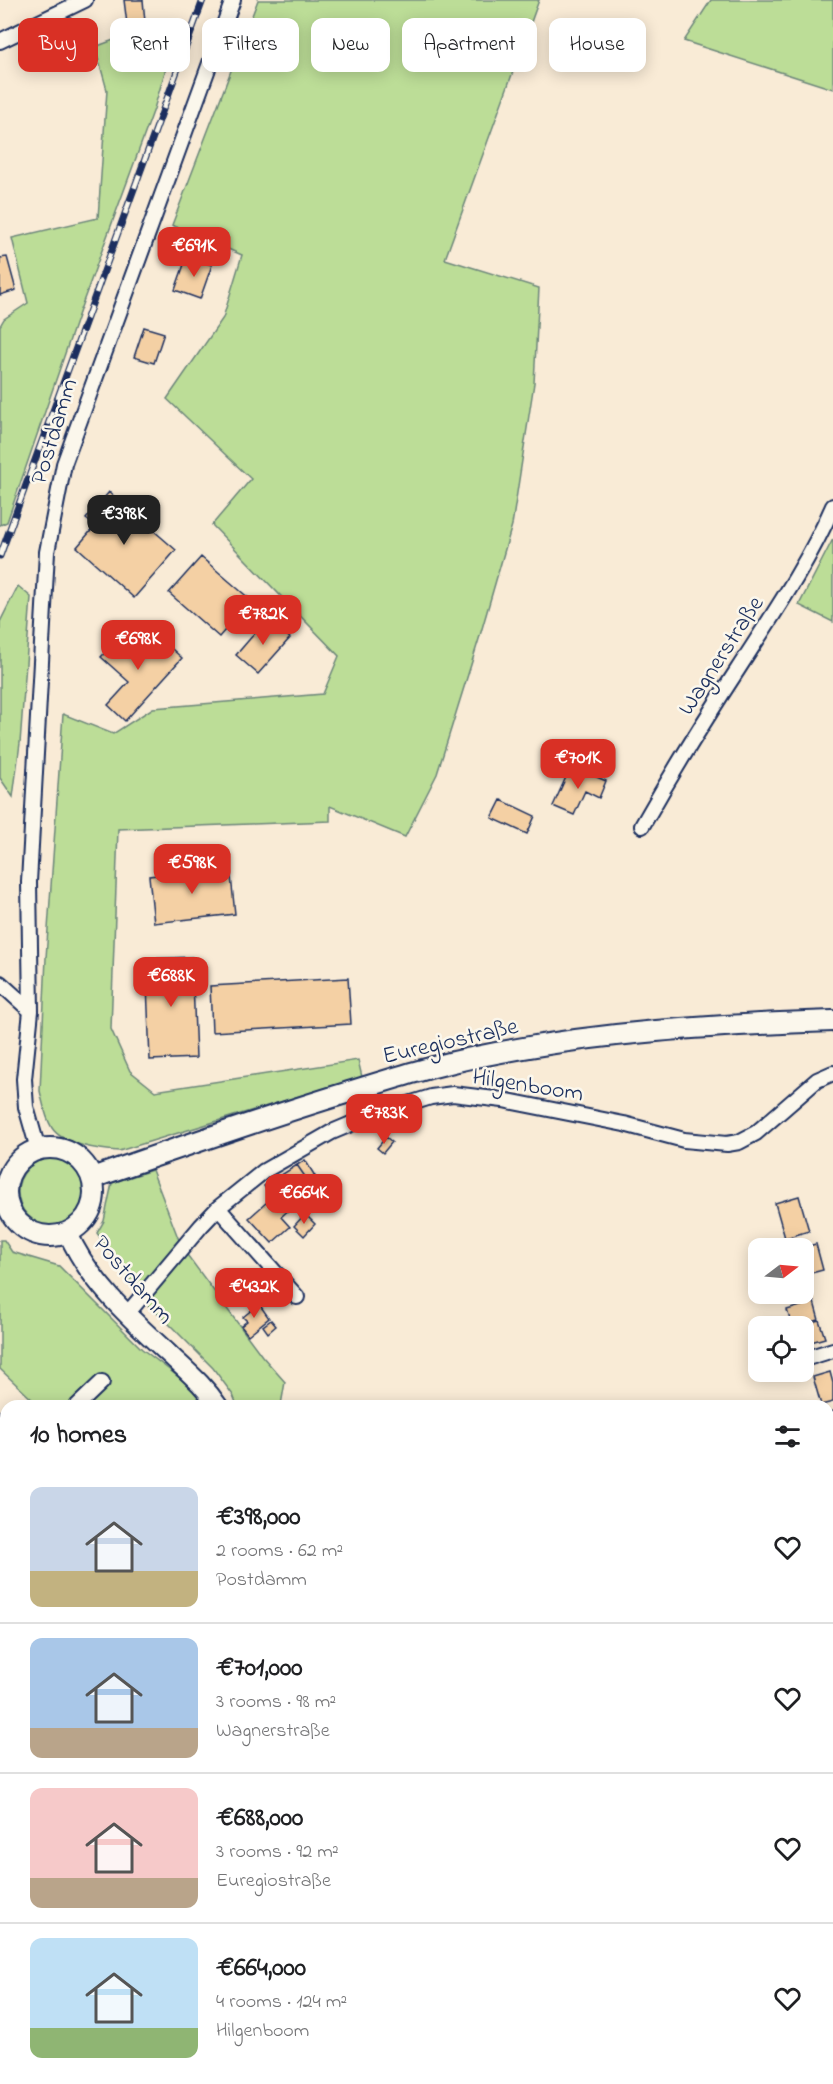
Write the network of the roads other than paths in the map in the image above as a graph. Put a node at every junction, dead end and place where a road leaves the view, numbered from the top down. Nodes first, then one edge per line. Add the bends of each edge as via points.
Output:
1 (85, 0) edge
2 (233, 0) edge
3 (0, 41) edge
4 (833, 506) edge
5 (642, 826) dead end
6 (0, 983) edge
7 (31, 1011) junction
8 (833, 1021) edge
9 (833, 1074) edge
10 (38, 1149) junction
11 (92, 1178) junction
12 (4, 1208) edge
13 (218, 1208) junction
14 (68, 1233) junction
15 (297, 1297) dead end
16 (127, 1314) junction
17 (833, 1350) edge
18 (814, 1356) edge
19 (102, 1382) dead end
20 (83, 1400) edge
21 (214, 1400) edge

1 - 3 street
2 - 7 street, Postdamm via 64,464 47,552 29,882
4 - 5 street, Wagnerstraße via 794,581 691,740
6 - 7 street
7 - 10 street, Postdamm via 24,1079 26,1107
8 - 11 main road, Euregiostraße via 594,1037 482,1056 425,1069 284,1112
9 - 13 street, Hilgenboom via 817,1080 756,1133 727,1144 684,1140 503,1100 431,1097 332,1132 264,1171
10 - 11 main road via 52,1147 77,1156
10 - 12 main road via 14,1165 7,1178
11 - 14 main road via 90,1210 79,1226
12 - 14 main road via 32,1233 53,1237
13 - 15 street
13 - 16 street, Hilgenboom
14 - 16 street, Postdamm via 76,1253
16 - 21 street, Postdamm
17 - 18 street
19 - 20 street

